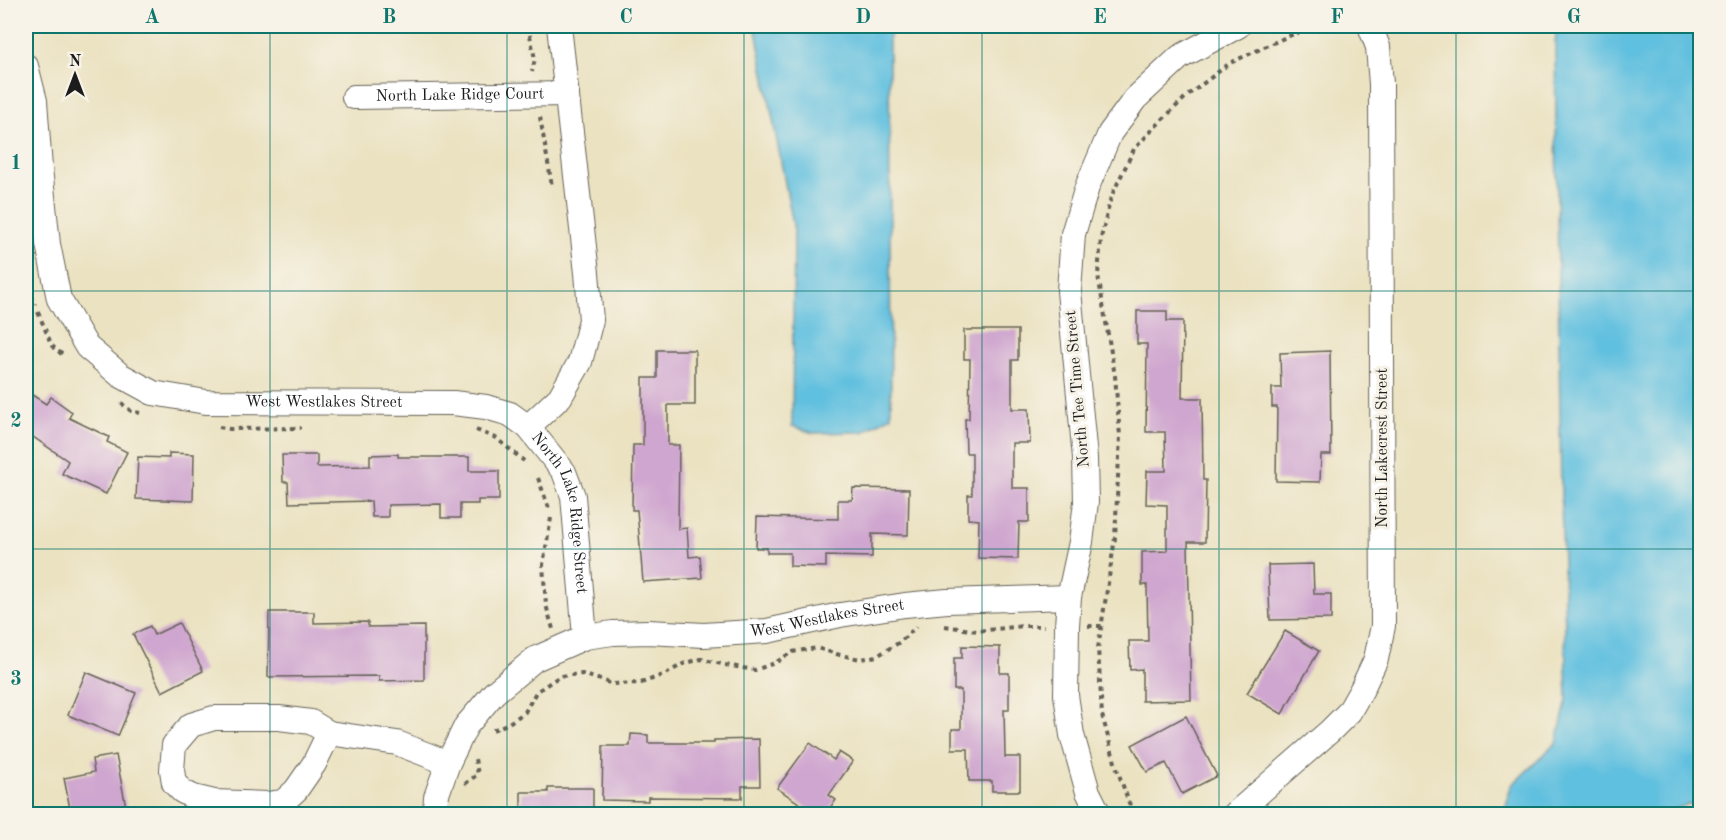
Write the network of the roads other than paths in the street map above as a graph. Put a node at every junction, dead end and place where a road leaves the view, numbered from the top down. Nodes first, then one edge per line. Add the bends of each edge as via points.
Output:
1 (559, 26) edge
2 (1238, 26) edge
3 (1370, 26) edge
4 (26, 66) edge
5 (567, 94) junction
6 (354, 97) dead end
7 (528, 427) junction
8 (1069, 597) junction
9 (585, 637) junction
10 (329, 733) junction
11 (448, 763) junction
12 (435, 814) edge
13 (1099, 814) edge
14 (1235, 814) edge

1 - 5 street, North Lake Ridge Street
2 - 8 street, North Tee Time Street via 1180,57 1135,99 1110,133 1087,187 1073,234 1070,291 1086,502
3 - 14 street, North Lakecrest Street via 1378,47 1381,84 1383,626 1376,659 1349,712
4 - 7 street, West Westlakes Street via 35,101 48,244 59,299 116,386 206,402 453,403 510,414
5 - 6 street, North Lake Ridge Court
5 - 7 street, North Lake Ridge Street via 591,320 580,362 560,397
7 - 9 street, North Lake Ridge Street via 564,472 573,496
8 - 9 street, West Westlakes Street via 905,605 767,631 704,635 613,633
8 - 13 street, North Tee Time Street via 1066,695 1072,735 1088,792
9 - 11 street via 535,659 494,693 466,726
10 - 10 street via 311,722 214,717 191,725 174,745 174,783 193,797 214,802 283,802 296,790
10 - 11 street via 397,743
11 - 12 street via 436,797

